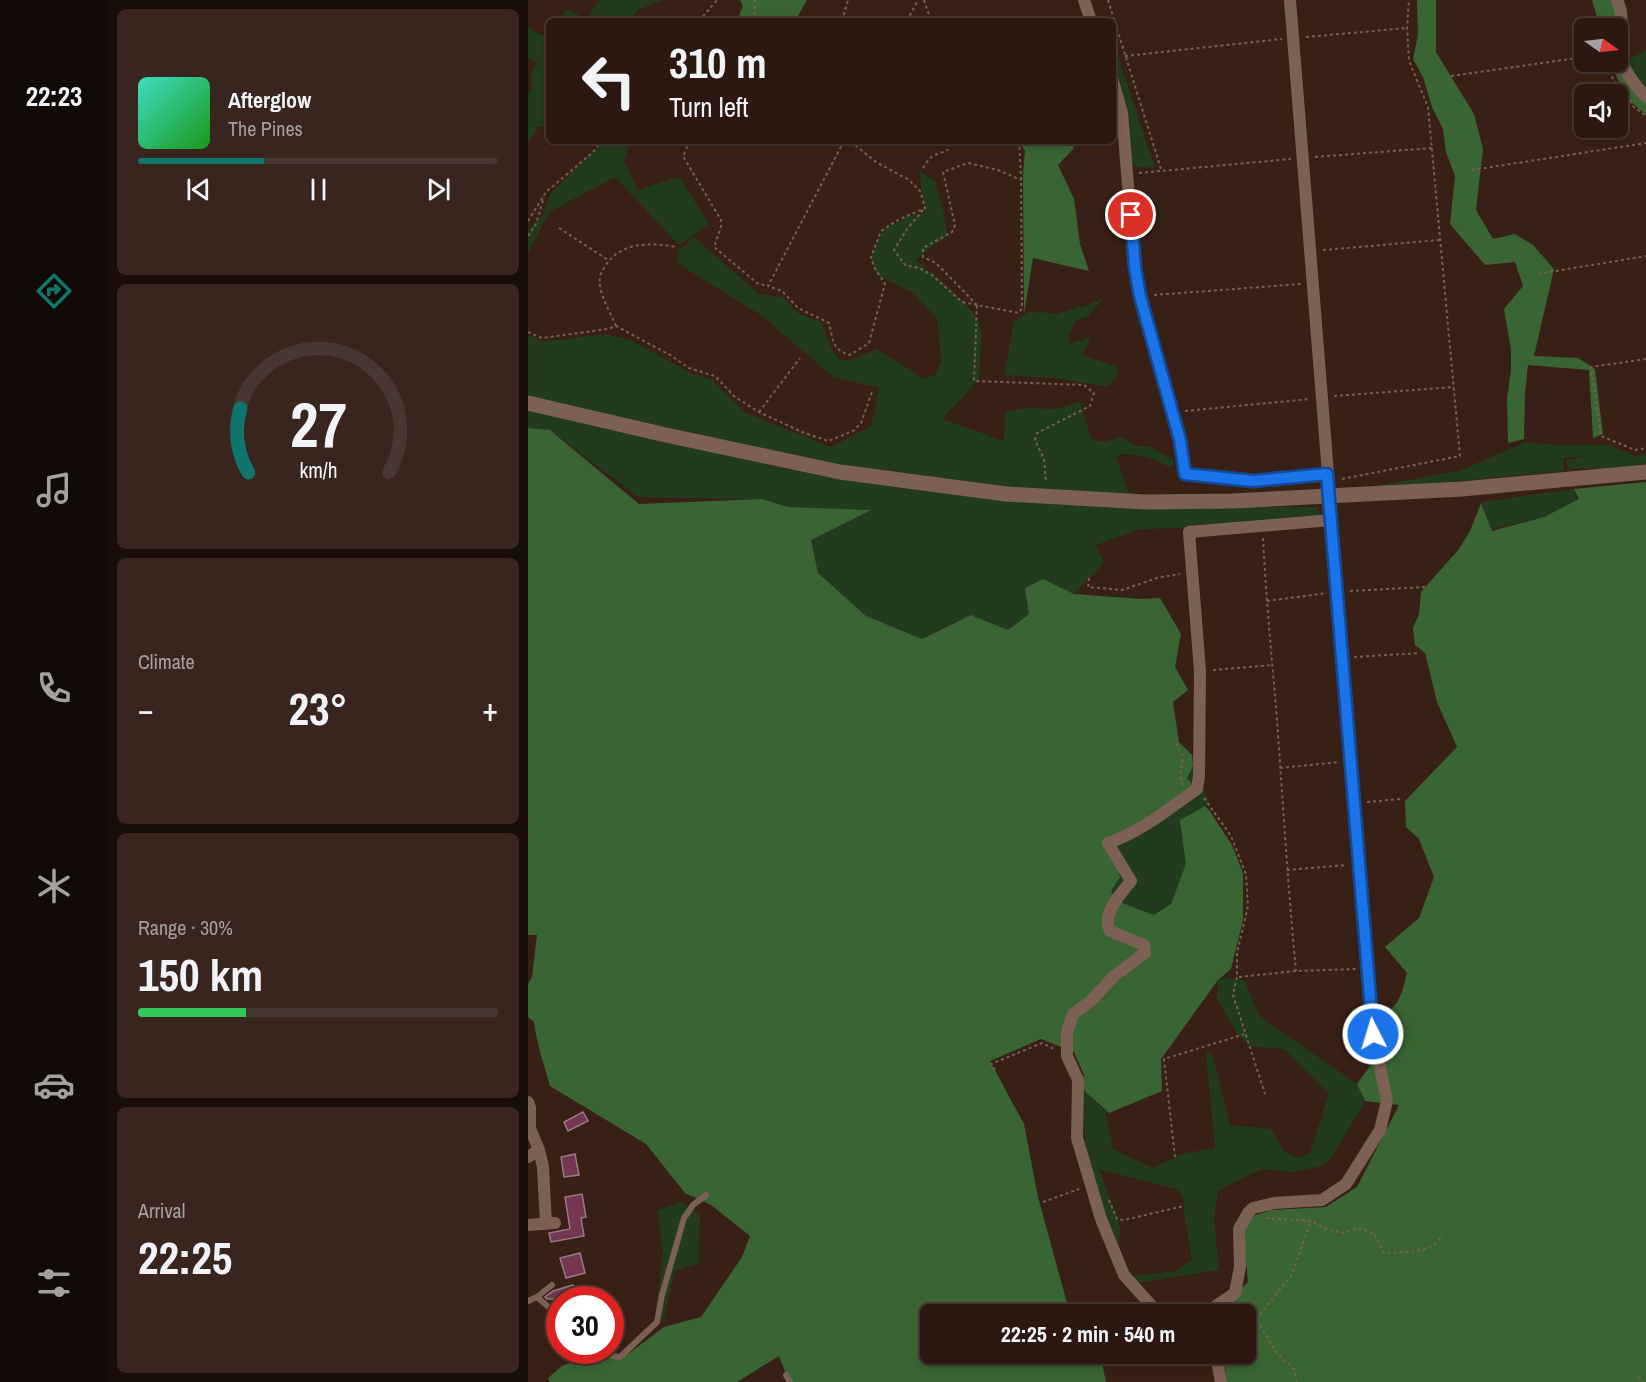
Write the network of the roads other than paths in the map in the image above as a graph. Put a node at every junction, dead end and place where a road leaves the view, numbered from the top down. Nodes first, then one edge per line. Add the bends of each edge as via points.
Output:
1 (1084, 0) edge
2 (1290, 0) edge
3 (1617, 0) edge
4 (1090, 18) edge
5 (1116, 92) edge
6 (1646, 97) edge
7 (528, 402) edge
8 (1646, 472) edge
9 (1328, 485) junction
10 (1331, 520) junction
11 (528, 1102) edge
12 (533, 1154) edge
13 (706, 1195) dead end
14 (528, 1226) edge
15 (552, 1285) dead end
16 (537, 1297) junction
17 (528, 1301) edge
18 (1150, 1304) edge
19 (1219, 1304) edge
20 (546, 1305) edge
21 (624, 1354) edge
22 (1218, 1364) edge
23 (786, 1374) dead end
24 (790, 1382) edge
25 (1221, 1382) edge

1 - 4 street
2 - 9 street
3 - 6 street via 1622,28 1621,57
5 - 9 street via 1122,113 1140,296 1185,474
7 - 9 street via 840,472 969,490 1184,503
8 - 9 street via 1462,489
9 - 10 street
10 - 18 street via 1189,532 1200,671 1199,776 1192,792 1157,819 1108,843 1131,880 1109,913 1107,926 1110,931 1143,945 1145,953 1073,1014 1066,1032 1067,1056 1078,1080 1077,1138 1101,1219 1124,1275
10 - 19 street via 1373,1034 1387,1101 1380,1130 1346,1184 1322,1200 1253,1208 1239,1229 1240,1267 1235,1293
11 - 12 street
12 - 14 street via 543,1167 551,1223
13 - 21 lane via 684,1218 657,1322
15 - 16 lane
16 - 17 lane
16 - 20 lane
22 - 25 street
23 - 24 lane

